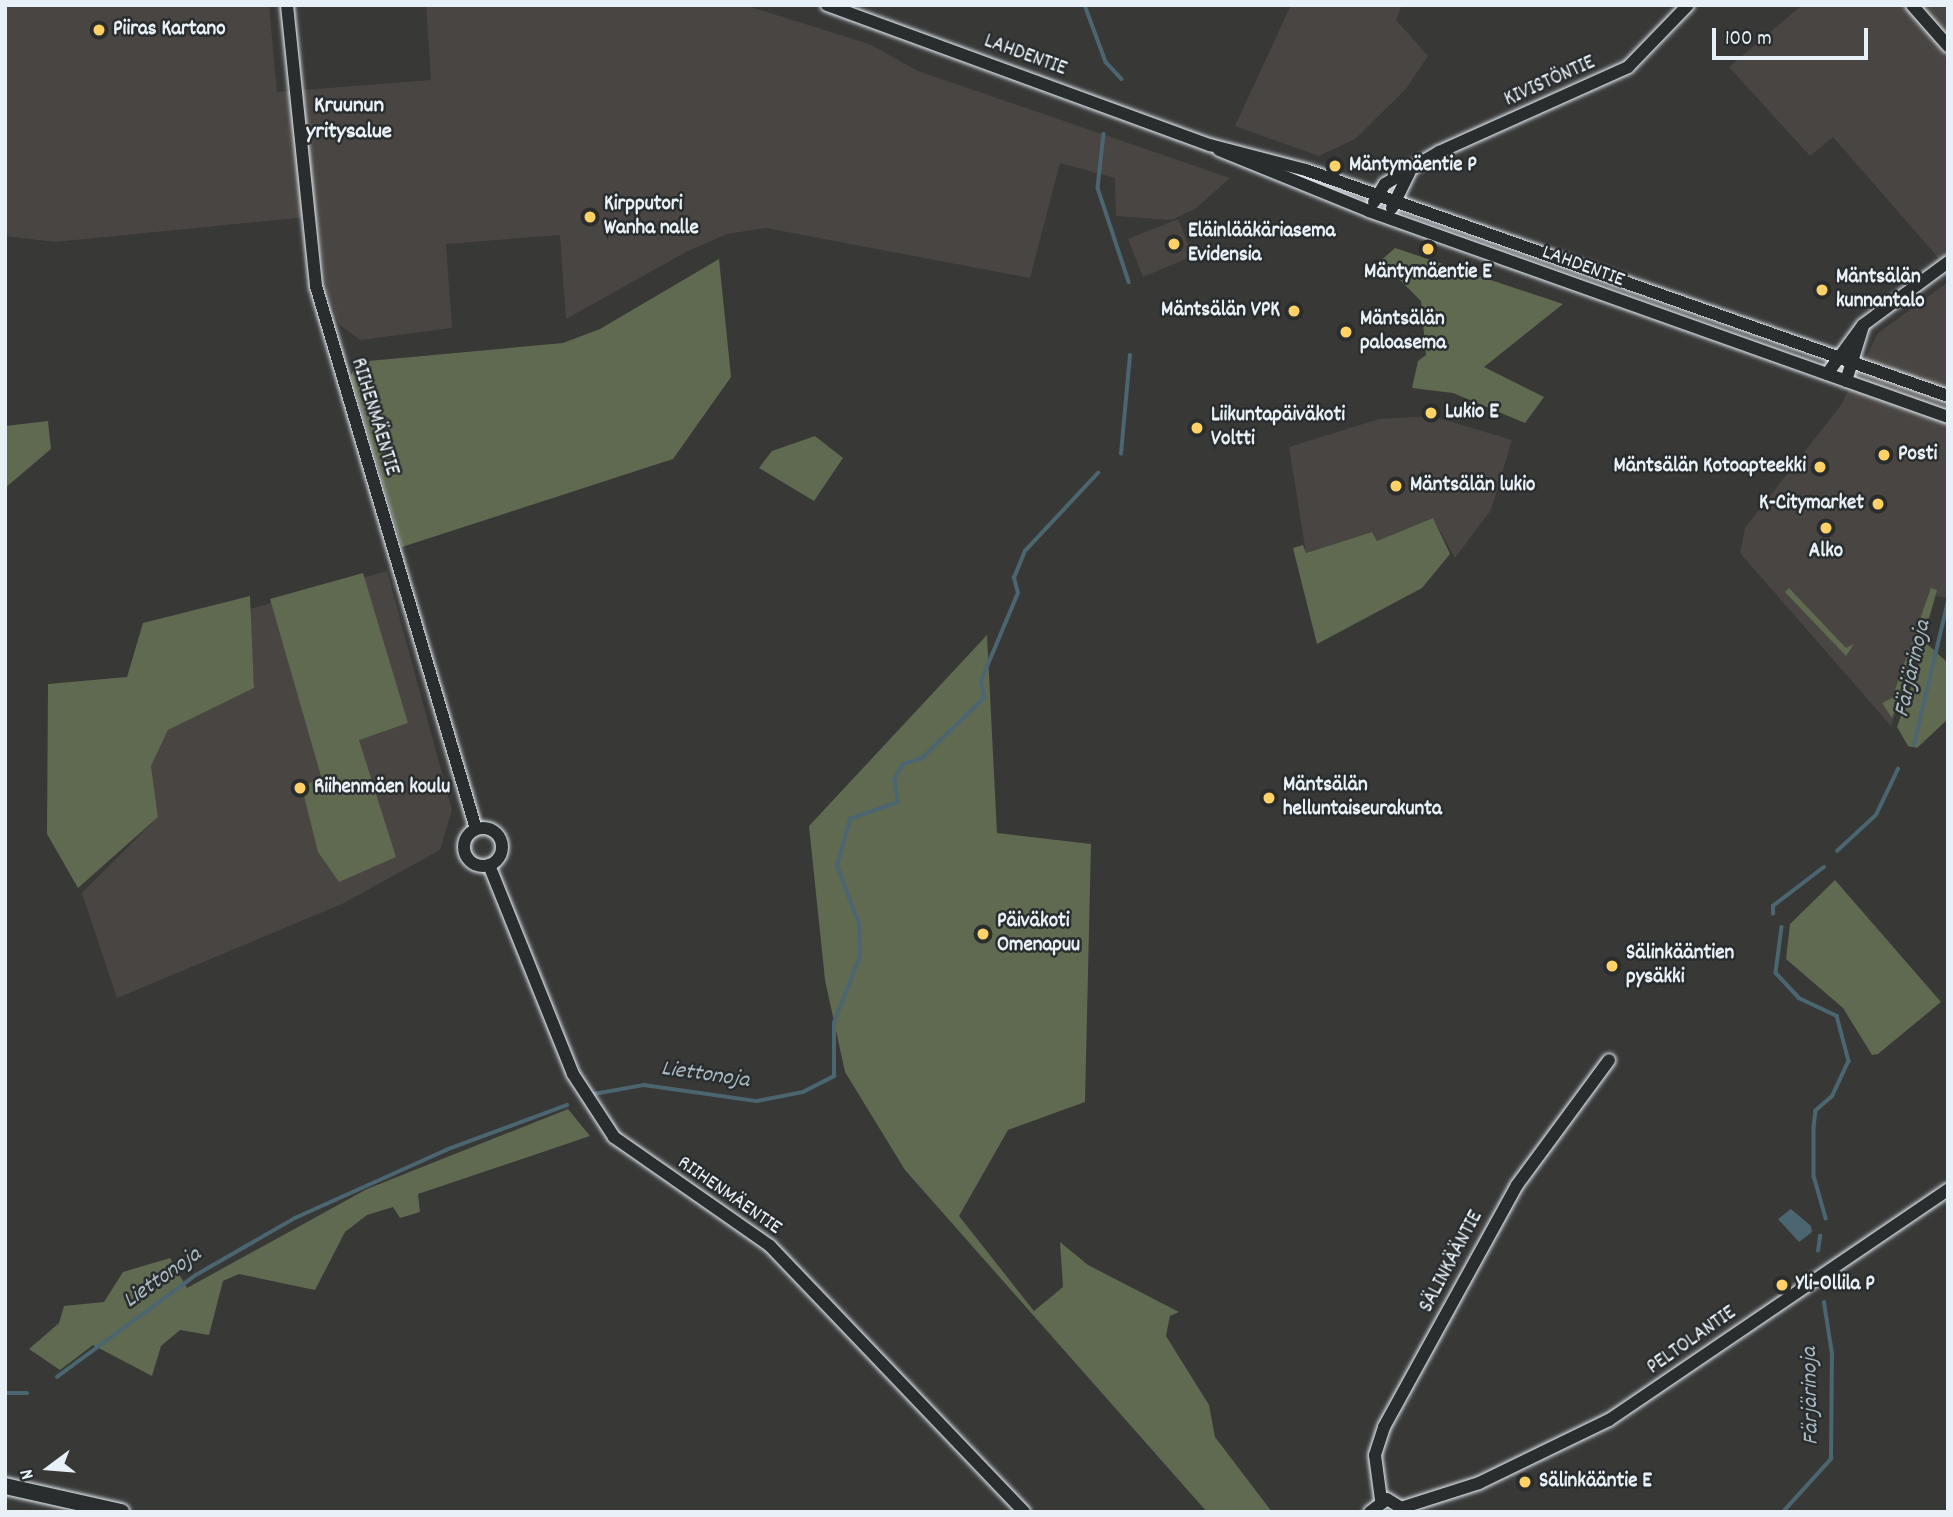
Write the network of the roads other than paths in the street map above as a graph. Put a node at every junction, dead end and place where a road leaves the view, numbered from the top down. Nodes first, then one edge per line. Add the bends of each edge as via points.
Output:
1 (287, 5) edge
2 (827, 5) edge
3 (1688, 5) edge
4 (1912, 5) edge
5 (1948, 46) edge
6 (1210, 145) junction
7 (1410, 171) junction
8 (1378, 195) junction
9 (1394, 201) junction
10 (1369, 211) junction
11 (1388, 218) junction
12 (1948, 262) edge
13 (1863, 325) junction
14 (1837, 358) junction
15 (1854, 363) junction
16 (1827, 374) junction
17 (1846, 381) junction
18 (1948, 396) edge
19 (1948, 417) edge
20 (476, 830) junction
21 (489, 865) junction
22 (1609, 1060) dead end
23 (1948, 1191) edge
24 (5, 1486) edge
25 (1444, 1497) junction
26 (1381, 1500) junction
27 (1405, 1509) edge
28 (121, 1512) edge
29 (1024, 1512) edge
30 (1370, 1512) edge
31 (1421, 1512) edge

1 - 20 main road, RIIHENMÄENTIE via 316,286
2 - 6 main road, LAHDENTIE
3 - 7 main road, KIVISTÖNTIE via 1628,67
4 - 5 main road
6 - 8 main road, LAHDENTIE
6 - 10 main road, LAHDENTIE via 1247,166
7 - 8 main road, KIVISTÖNTIE
7 - 9 main road
8 - 9 main road, LAHDENTIE
8 - 10 main road, KIVISTÖNTIE
9 - 11 main road
9 - 14 main road, LAHDENTIE
10 - 11 main road, LAHDENTIE
11 - 16 main road, LAHDENTIE
12 - 13 main road
13 - 14 main road
13 - 15 main road
14 - 15 main road, LAHDENTIE
14 - 16 main road
15 - 17 main road
15 - 18 main road, LAHDENTIE
16 - 17 main road, LAHDENTIE
17 - 19 main road, LAHDENTIE
20 - 21 main road via 466,839 465,853 477,865
20 - 21 main road via 488,828 501,840 499,858
21 - 29 main road, RIIHENMÄENTIE via 573,1074 614,1137 770,1246
22 - 26 main road, SÄLINKÄÄNTIE via 1517,1185 1384,1427 1375,1455
23 - 25 main road, PELTOLANTIE via 1609,1420
24 - 28 highway
25 - 27 main road, PELTOLANTIE
25 - 31 main road, PELTOLANTIE
26 - 27 main road
26 - 30 main road

